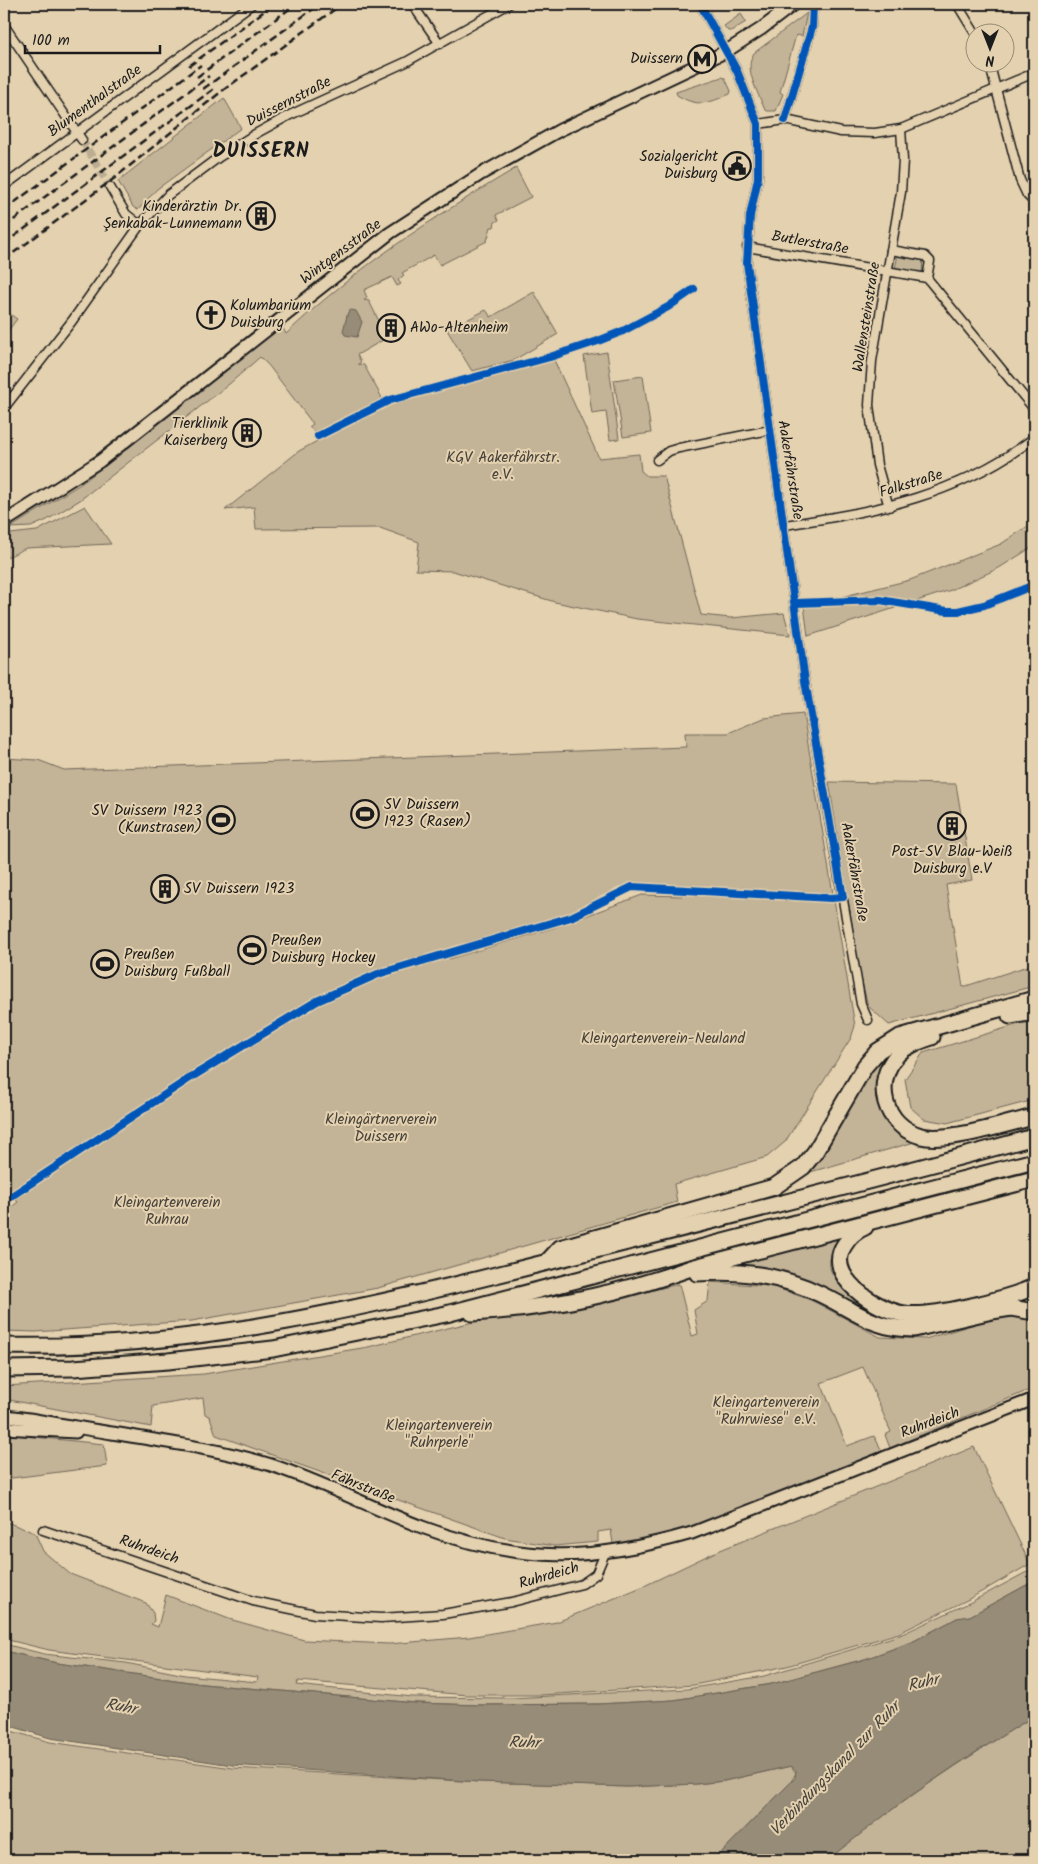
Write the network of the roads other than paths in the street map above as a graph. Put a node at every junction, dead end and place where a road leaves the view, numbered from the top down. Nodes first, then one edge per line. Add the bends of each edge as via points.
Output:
1 (252, 4) edge
2 (412, 4) edge
3 (509, 4) edge
4 (700, 4) edge
5 (794, 4) edge
6 (813, 4) edge
7 (958, 4) edge
8 (968, 22) edge
9 (4, 25) edge
10 (440, 44) junction
11 (725, 52) junction
12 (992, 72) edge
13 (1034, 73) edge
14 (996, 89) junction
15 (785, 120) junction
16 (758, 124) junction
17 (901, 130) junction
18 (77, 131) junction
19 (82, 140) tunnel mouth
20 (4, 186) edge
21 (110, 187) tunnel mouth
22 (1034, 202) edge
23 (140, 226) junction
24 (747, 247) junction
25 (891, 250) junction
26 (887, 271) junction
27 (927, 278) junction
28 (4, 408) edge
29 (1034, 409) edge
30 (770, 430) junction
31 (1034, 438) edge
32 (656, 460) dead end
33 (889, 507) junction
34 (4, 522) edge
35 (785, 525) junction
36 (1034, 999) edge
37 (1034, 1012) edge
38 (868, 1020) dead end
39 (1034, 1117) edge
40 (1034, 1123) edge
41 (1034, 1137) edge
42 (1034, 1161) edge
43 (1034, 1179) edge
44 (871, 1181) junction
45 (915, 1210) junction
46 (546, 1263) junction
47 (666, 1277) junction
48 (1034, 1287) edge
49 (1034, 1312) edge
50 (446, 1314) junction
51 (8, 1346) edge
52 (9, 1370) edge
53 (1034, 1399) edge
54 (4, 1416) edge
55 (4, 1428) edge
56 (110, 1433) junction
57 (43, 1530) dead end
58 (605, 1553) junction

1 - 18 street, Blumenthalstraße
2 - 10 street
3 - 10 street, Duissernstraße
4 - 11 street, Aakerfährstraße
5 - 11 main road
6 - 15 street via 812,27
7 - 8 street
9 - 18 street
10 - 23 street, Duissernstraße via 290,115 243,141 168,195
11 - 16 street, Aakerfährstraße via 748,94
11 - 34 main road, Wintgensstraße via 560,130 480,174 390,233 100,461
12 - 14 street
13 - 14 street
14 - 17 street
14 - 22 street via 1020,180
15 - 16 street
15 - 17 street via 841,132
16 - 24 street, Aakerfährstraße via 758,178
17 - 25 street, Wallensteinstraße via 901,192
18 - 19 street
18 - 20 street, Blumenthalstraße
21 - 23 street via 126,214
23 - 28 street, Duissernstraße via 84,306
24 - 26 street, Butlerstraße
24 - 30 street, Aakerfährstraße
25 - 26 street, Wallensteinstraße
25 - 27 street via 925,256 930,261
26 - 27 street, Butlerstraße
26 - 33 street, Wallensteinstraße via 872,360 869,405 877,465
27 - 29 street
30 - 32 street, Aakerfährstraße via 679,448
30 - 35 street, Aakerfährstraße
31 - 33 street, Falkstraße via 1010,456 955,485
33 - 35 street, Falkstraße
35 - 38 street, Aakerfährstraße via 805,681 861,1004
36 - 46 highway via 900,1037 878,1051 865,1066 804,1167 774,1187 560,1248
37 - 39 highway via 916,1043 899,1053 883,1083 884,1101 890,1115 903,1129 922,1137 946,1137
40 - 44 highway via 961,1152
41 - 44 highway
42 - 50 highway
43 - 45 highway
44 - 46 highway
45 - 47 highway
45 - 48 highway via 857,1230 841,1249 839,1260 842,1274 850,1285 901,1314 921,1316
46 - 51 highway via 391,1302 238,1330 116,1344
47 - 49 highway via 723,1271 776,1278 820,1294 878,1326 898,1330 914,1330 1011,1308
47 - 50 highway via 574,1299 494,1312
50 - 52 highway via 273,1349 168,1361
53 - 58 main road, Ruhrdeich via 723,1523 650,1545
54 - 56 main road
55 - 56 main road
56 - 58 main road, Fährstraße via 211,1449 273,1466 422,1527 500,1551 556,1557
57 - 58 street, Ruhrdeich via 253,1601 315,1614 381,1618 453,1612 512,1602 582,1584 596,1574

